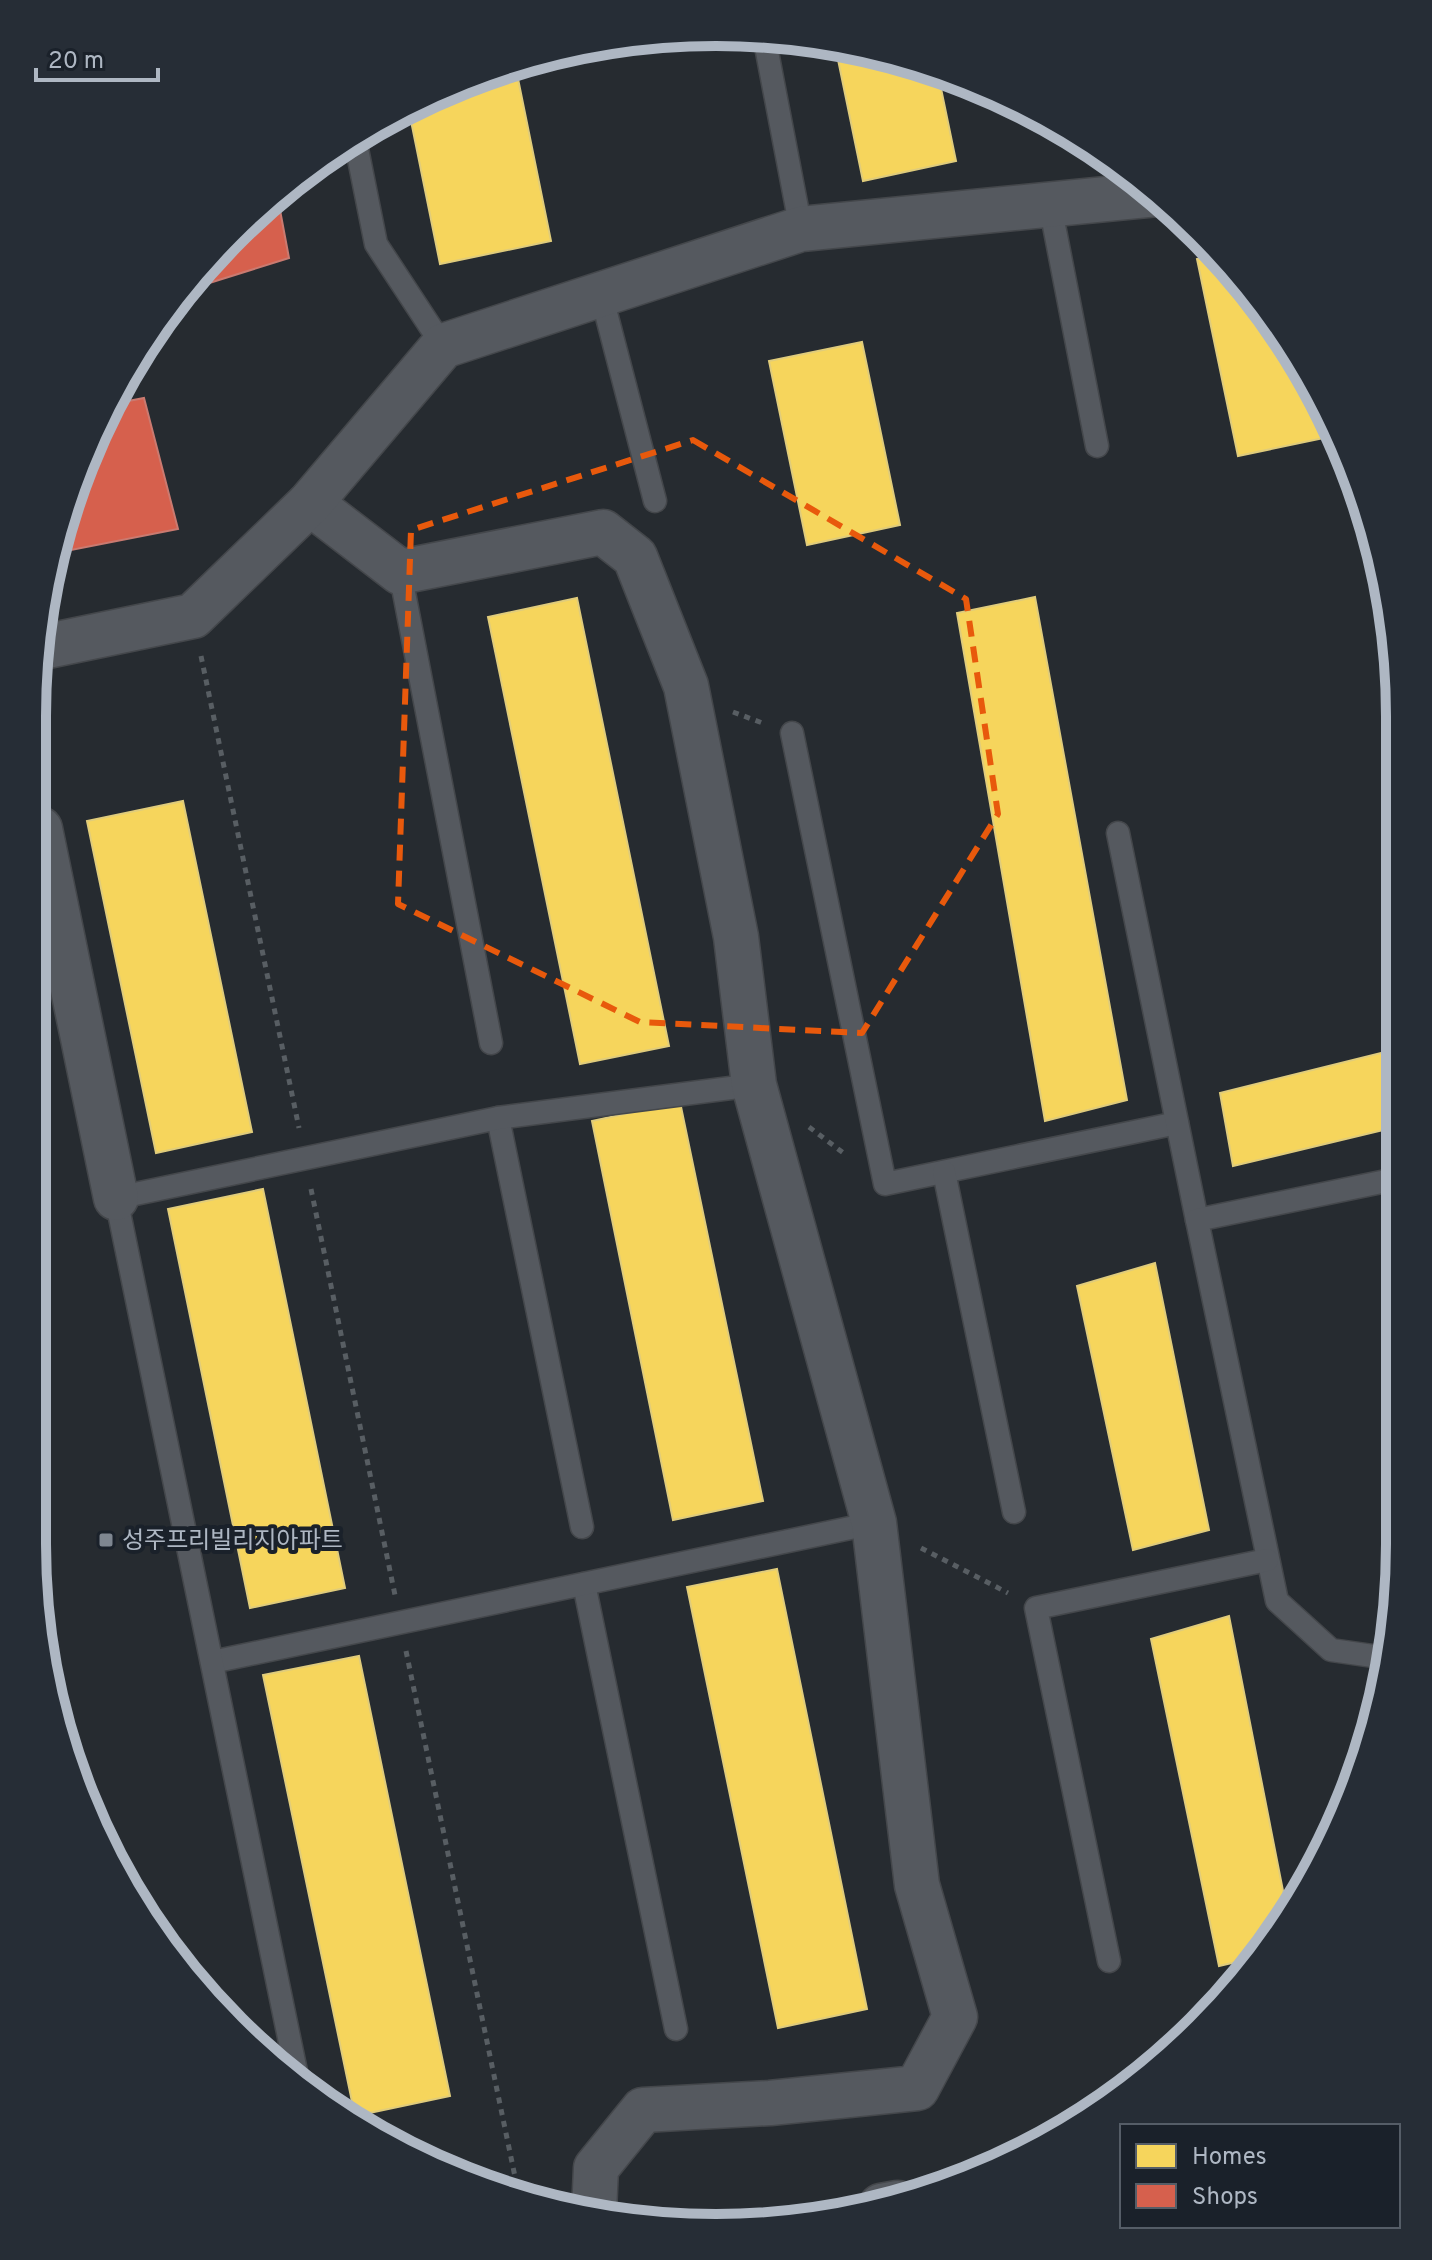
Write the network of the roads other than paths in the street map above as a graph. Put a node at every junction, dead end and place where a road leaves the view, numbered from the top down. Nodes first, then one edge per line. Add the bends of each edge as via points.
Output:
1 (766, 48) edge
2 (357, 151) edge
3 (1138, 196) edge
4 (1050, 205) junction
5 (801, 229) junction
6 (601, 294) junction
7 (443, 346) junction
8 (1097, 446) dead end
9 (655, 501) dead end
10 (310, 503) junction
11 (400, 572) junction
12 (50, 646) edge
13 (792, 733) dead end
14 (1118, 833) dead end
15 (46, 858) edge
16 (491, 1043) dead end
17 (754, 1085) junction
18 (498, 1118) junction
19 (1177, 1123) junction
20 (944, 1172) junction
21 (1386, 1181) edge
22 (116, 1198) junction
23 (1197, 1220) junction
24 (1014, 1512) dead end
25 (874, 1523) junction
26 (582, 1527) dead end
27 (1267, 1560) junction
28 (584, 1584) junction
29 (1376, 1656) edge
30 (212, 1662) junction
31 (1109, 1961) dead end
32 (676, 2029) dead end
33 (295, 2065) edge
34 (594, 2202) edge

1 - 5 lane
2 - 7 lane via 376,244
3 - 4 street
4 - 5 street
4 - 8 lane
5 - 6 street
6 - 7 street
6 - 9 lane
7 - 10 street
10 - 11 street
10 - 12 street via 193,616
11 - 16 lane
11 - 17 street via 603,532 635,557 686,686 736,937
13 - 20 lane via 885,1184
14 - 19 lane
15 - 22 street
17 - 18 lane
17 - 25 street
18 - 22 lane
18 - 26 lane
19 - 20 lane
19 - 23 lane
20 - 24 lane
21 - 23 lane
22 - 30 lane
23 - 27 lane
25 - 28 lane
25 - 34 street via 917,1885 955,2017 917,2088 643,2110 596,2168
27 - 29 lane via 1277,1601 1331,1650
27 - 31 lane via 1036,1608
28 - 30 lane
28 - 32 lane
30 - 33 lane

